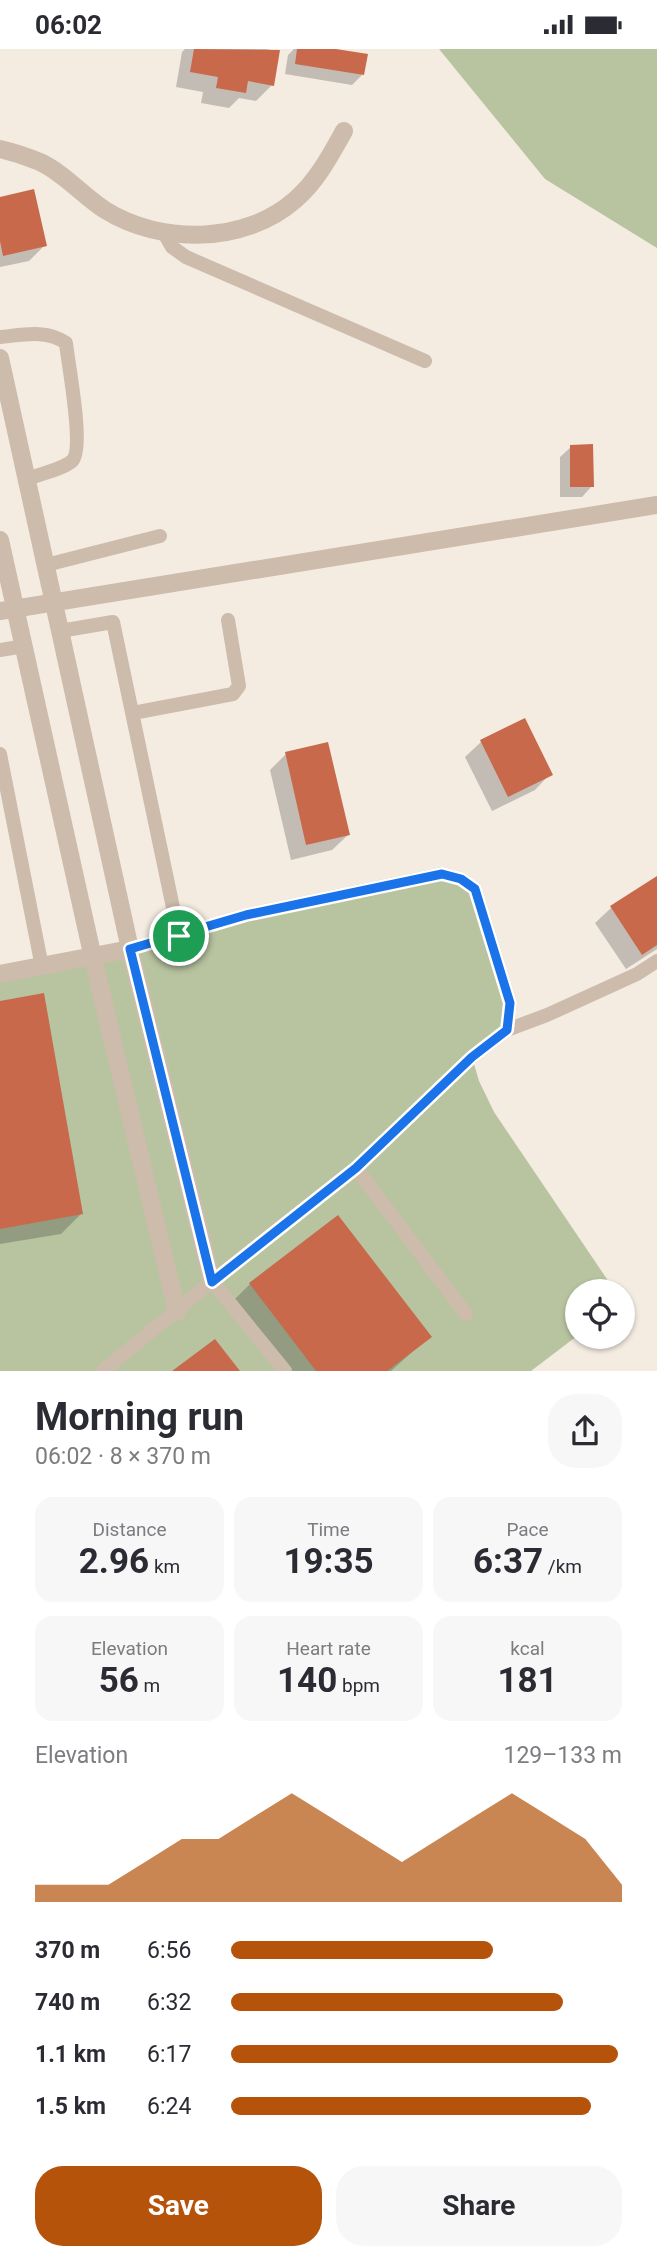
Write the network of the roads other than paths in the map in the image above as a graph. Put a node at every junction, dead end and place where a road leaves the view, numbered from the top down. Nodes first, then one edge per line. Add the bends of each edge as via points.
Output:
1 (344, 131) dead end
2 (0, 149) edge
3 (164, 233) junction
4 (0, 337) edge
5 (0, 358) edge
6 (425, 361) dead end
7 (27, 479) junction
8 (657, 505) edge
9 (160, 536) dead end
10 (0, 540) edge
11 (46, 565) junction
12 (54, 601) junction
13 (8, 610) edge
14 (228, 620) dead end
15 (60, 631) junction
16 (24, 646) junction
17 (0, 650) edge
18 (133, 713) junction
19 (0, 754) edge
20 (179, 936) junction
21 (130, 949) junction
22 (93, 958) junction
23 (657, 961) edge
24 (42, 967) junction
25 (0, 974) edge
26 (507, 1030) junction
27 (356, 1168) junction
28 (212, 1282) junction
29 (177, 1312) junction
30 (466, 1314) dead end
31 (103, 1371) edge
32 (285, 1371) edge

1 - 3 street via 324,168 295,200 264,221 205,235
2 - 3 street via 42,163 106,211
3 - 6 lane via 172,247 186,257
4 - 7 lane via 46,334 66,343 77,454 71,463
5 - 7 street
7 - 11 street
8 - 12 street
9 - 11 lane
10 - 13 street
11 - 12 street
12 - 13 street
12 - 15 street
13 - 16 street
14 - 18 lane via 239,686 233,694
15 - 18 lane via 113,622
15 - 21 street
16 - 17 lane
16 - 22 street
18 - 20 lane
19 - 24 lane
20 - 21 lane
20 - 26 lane via 246,915 442,874 461,879 475,889 510,1003
21 - 22 street
21 - 28 street
22 - 24 street
22 - 29 street
23 - 26 lane
24 - 25 street
26 - 27 lane via 472,1057
27 - 28 lane
27 - 30 lane
28 - 29 lane
28 - 32 lane
29 - 31 lane

